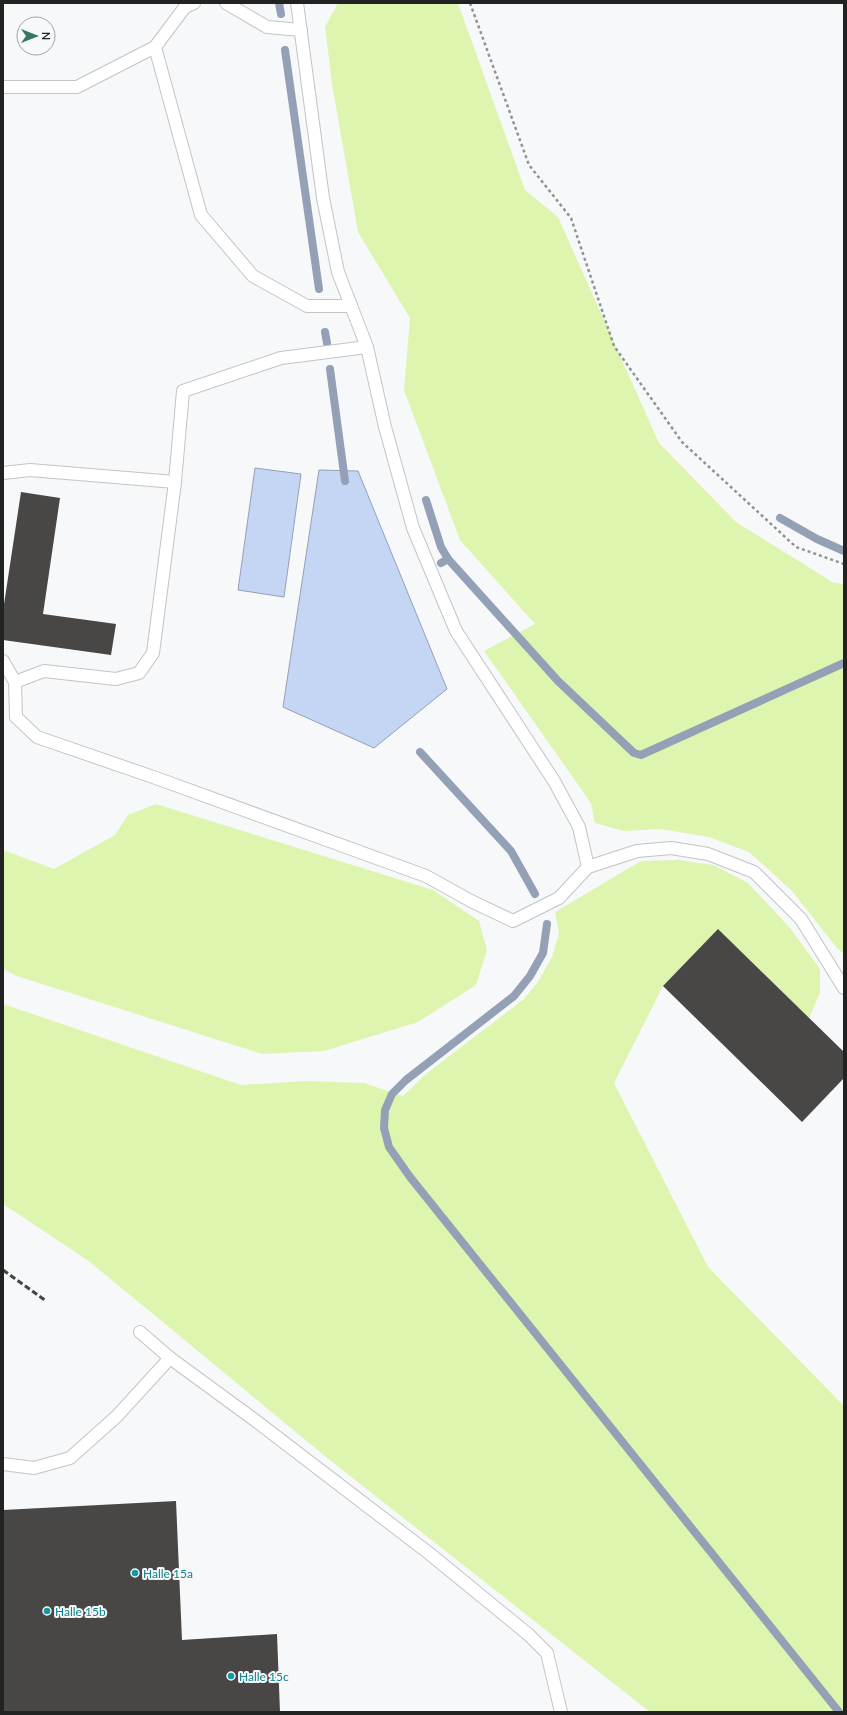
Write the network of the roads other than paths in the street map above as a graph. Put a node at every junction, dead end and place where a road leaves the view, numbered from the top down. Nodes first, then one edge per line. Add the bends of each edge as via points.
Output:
1 (194, 3) edge
2 (226, 3) edge
3 (297, 3) edge
4 (300, 30) junction
5 (155, 47) junction
6 (3, 87) edge
7 (351, 306) junction
8 (367, 347) junction
9 (3, 473) edge
10 (175, 482) junction
11 (3, 661) edge
12 (15, 682) junction
13 (588, 867) junction
14 (844, 988) edge
15 (140, 1332) dead end
16 (170, 1358) junction
17 (3, 1464) edge
18 (561, 1712) edge

1 - 5 lane via 185,7
2 - 4 lane via 267,27
3 - 4 lane
4 - 7 lane via 323,198 338,272
5 - 6 lane via 77,87
5 - 7 lane via 201,215 253,276 308,306
7 - 8 lane
8 - 10 lane via 280,358 183,391
8 - 13 lane via 385,428 413,528 456,631 554,781 579,827
9 - 10 lane via 30,470
10 - 12 lane via 153,653 139,673 116,679 44,671
11 - 12 lane
12 - 13 lane via 16,717 37,737 426,876 513,921 559,898
13 - 14 lane via 637,851 671,848 708,854 754,872 801,919
15 - 16 lane
16 - 17 lane via 117,1416 70,1458 34,1468
16 - 18 lane via 423,1549 528,1634 547,1653

